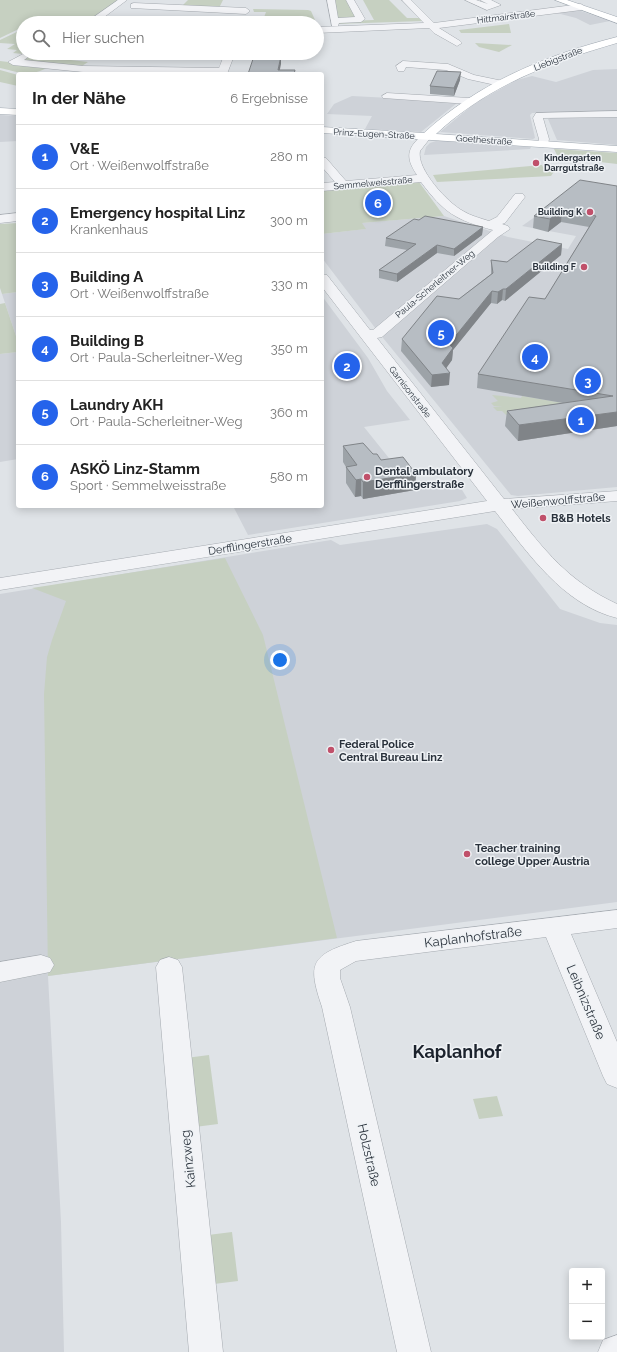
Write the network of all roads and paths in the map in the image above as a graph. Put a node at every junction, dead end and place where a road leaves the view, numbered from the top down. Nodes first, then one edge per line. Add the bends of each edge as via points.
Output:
1 (331, 0) edge
2 (350, 0) edge
3 (407, 0) edge
4 (469, 0) edge
5 (484, 0) edge
6 (559, 0) edge
7 (126, 4) edge
8 (581, 7) junction
9 (103, 16) edge
10 (245, 16) edge
11 (617, 20) edge
12 (336, 25) junction
13 (431, 25) junction
14 (324, 28) edge
15 (617, 40) edge
16 (457, 43) dead end
17 (17, 60) edge
18 (94, 60) dead end
19 (228, 60) edge
20 (164, 61) dead end
21 (401, 69) dead end
22 (80, 72) edge
23 (158, 72) edge
24 (223, 72) edge
25 (500, 83) junction
26 (387, 96) dead end
27 (469, 101) junction
28 (0, 111) edge
29 (16, 112) edge
30 (617, 114) edge
31 (324, 130) edge
32 (426, 137) junction
33 (543, 144) junction
34 (617, 149) edge
35 (324, 162) edge
36 (424, 178) junction
37 (343, 185) junction
38 (324, 187) edge
39 (519, 197) dead end
40 (16, 217) edge
41 (0, 219) edge
42 (497, 227) junction
43 (324, 281) edge
44 (366, 335) junction
45 (617, 496) edge
46 (499, 506) junction
47 (0, 584) edge
48 (616, 611) edge
49 (617, 919) edge
50 (555, 927) junction
51 (331, 960) joint
52 (41, 965) dead end
53 (169, 967) dead end
54 (0, 972) edge
55 (617, 1076) edge
56 (206, 1352) edge
57 (414, 1352) edge

1 - 12 street
2 - 12 street via 361,19
3 - 13 street
4 - 5 street via 487,7 497,5
6 - 8 main road
7 - 9 street
7 - 10 street via 248,7
8 - 11 main road
8 - 13 street, Hittmairstraße
12 - 13 street, Hittmairstraße
12 - 14 street, Hittmairstraße
13 - 16 street
15 - 25 main road, Liebigstraße via 551,61
17 - 22 street via 13,62
18 - 22 street
19 - 24 street
20 - 23 street
21 - 25 street via 403,64 451,68 471,77
22 - 23 street
25 - 27 main road, Liebigstraße
26 - 27 street
27 - 32 main road, Liebigstraße
28 - 29 main road
30 - 33 street via 540,115 538,118
31 - 32 main road, Prinz-Eugen-Straße
32 - 33 main road, Goethestraße
32 - 36 street via 414,155
33 - 34 main road, Goethestraße
35 - 37 street
36 - 37 street, Semmelweisstraße
36 - 42 street via 453,210 464,217
37 - 38 street, Semmelweisstraße
39 - 42 street, Paula-Scherleitner-Weg
40 - 41 street
42 - 44 street, Paula-Scherleitner-Weg via 494,234 377,334
43 - 44 street, Garnisonstraße
44 - 46 street, Garnisonstraße
45 - 46 street, Weißenwolffstraße
46 - 47 street, Derfflingerstraße
46 - 48 street, Garnisonstraße via 552,570 588,598
49 - 50 street, Kaplanhofstraße
50 - 51 street, Kaplanhofstraße via 356,951
50 - 55 street, Leibnizstraße
51 - 57 street, Holzstraße via 327,969 327,980 336,1007
52 - 54 street
53 - 56 street, Kainzweg

